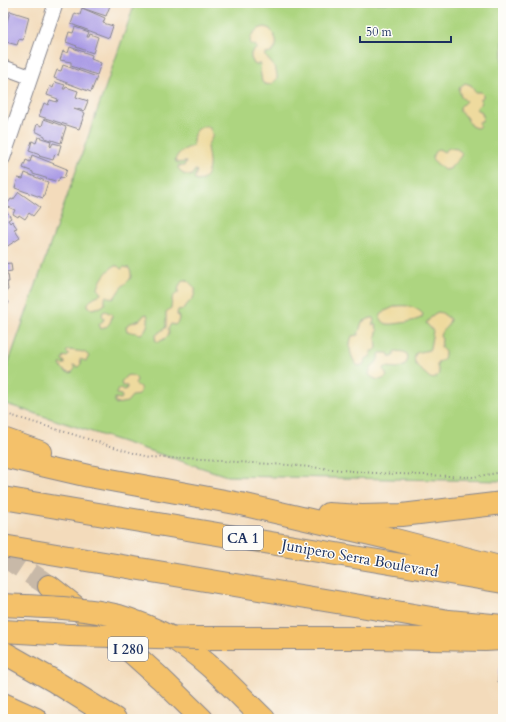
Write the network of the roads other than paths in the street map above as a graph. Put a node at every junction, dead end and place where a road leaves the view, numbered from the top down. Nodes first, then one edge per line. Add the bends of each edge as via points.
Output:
1 (56, 3) edge
2 (3, 67) edge
3 (30, 77) junction
4 (3, 158) edge
5 (3, 439) edge
6 (3, 456) edge
7 (138, 484) junction
8 (3, 498) edge
9 (503, 503) edge
10 (241, 504) junction
11 (3, 546) edge
12 (503, 568) edge
13 (503, 582) edge
14 (49, 586) tunnel mouth
15 (3, 605) edge
16 (503, 626) edge
17 (3, 631) edge
18 (503, 639) edge
19 (3, 652) edge
20 (3, 704) edge
21 (36, 719) edge
22 (115, 719) edge
23 (202, 719) edge
24 (264, 719) edge

1 - 3 street
2 - 3 street
3 - 4 street
5 - 7 highway
6 - 7 highway via 89,476
7 - 10 highway
8 - 13 highway, Junipero Serra Boulevard / CA 1
9 - 10 highway via 375,516 329,514
10 - 12 highway
11 - 16 highway via 409,615
14 - 23 highway, I 280 via 120,642
15 - 24 highway, bridge via 68,608 132,620 168,636 190,650 212,667
17 - 18 highway, bridge via 229,638
19 - 22 highway
20 - 21 highway

